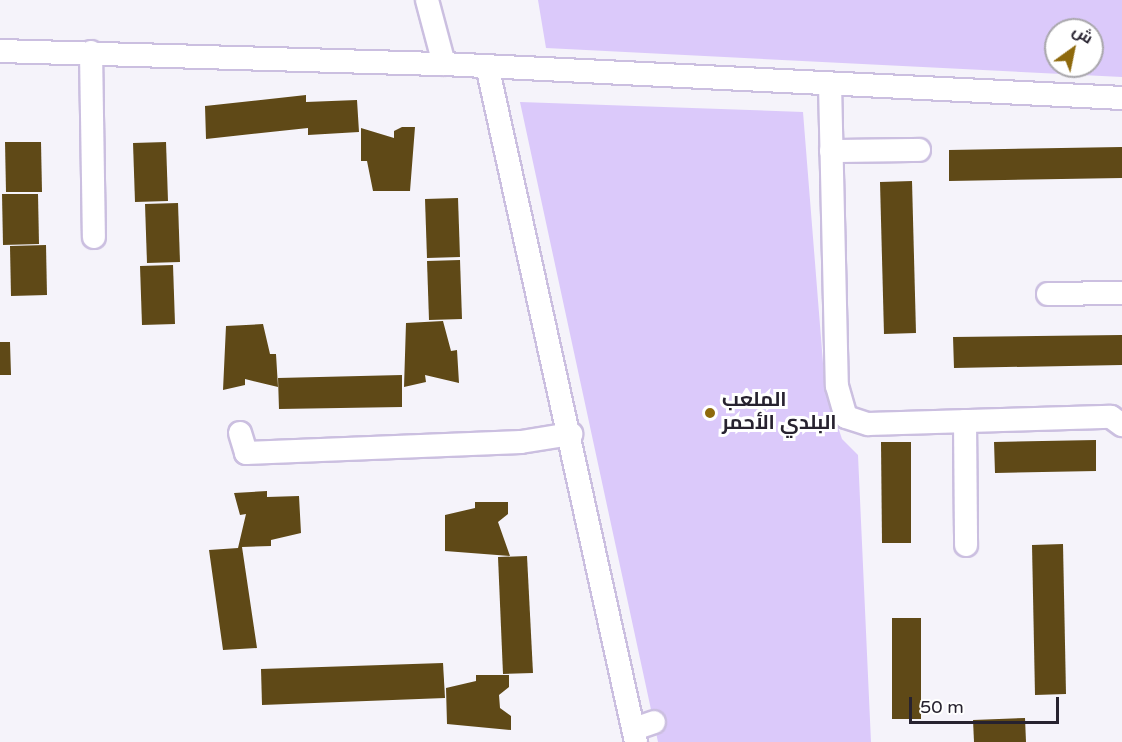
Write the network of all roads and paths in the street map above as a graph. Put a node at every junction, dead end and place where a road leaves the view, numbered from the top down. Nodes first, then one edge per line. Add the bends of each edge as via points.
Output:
1 (427, 0) edge
2 (0, 51) edge
3 (91, 52) junction
4 (444, 64) junction
5 (488, 70) junction
6 (830, 84) junction
7 (1122, 98) edge
8 (831, 150) junction
9 (919, 150) dead end
10 (94, 237) dead end
11 (1122, 293) edge
12 (1048, 294) dead end
13 (965, 421) junction
14 (1122, 424) edge
15 (240, 434) dead end
16 (571, 434) junction
17 (966, 545) dead end
18 (642, 731) edge

1 - 4 street
2 - 3 street
3 - 4 street
3 - 10 street
4 - 5 street
5 - 6 street
5 - 16 street
6 - 7 street
6 - 8 street
8 - 9 street
8 - 13 street via 837,386 846,417 868,424
11 - 12 street
13 - 14 street via 1111,417
13 - 17 street
15 - 16 street via 246,453 521,442
16 - 18 street

